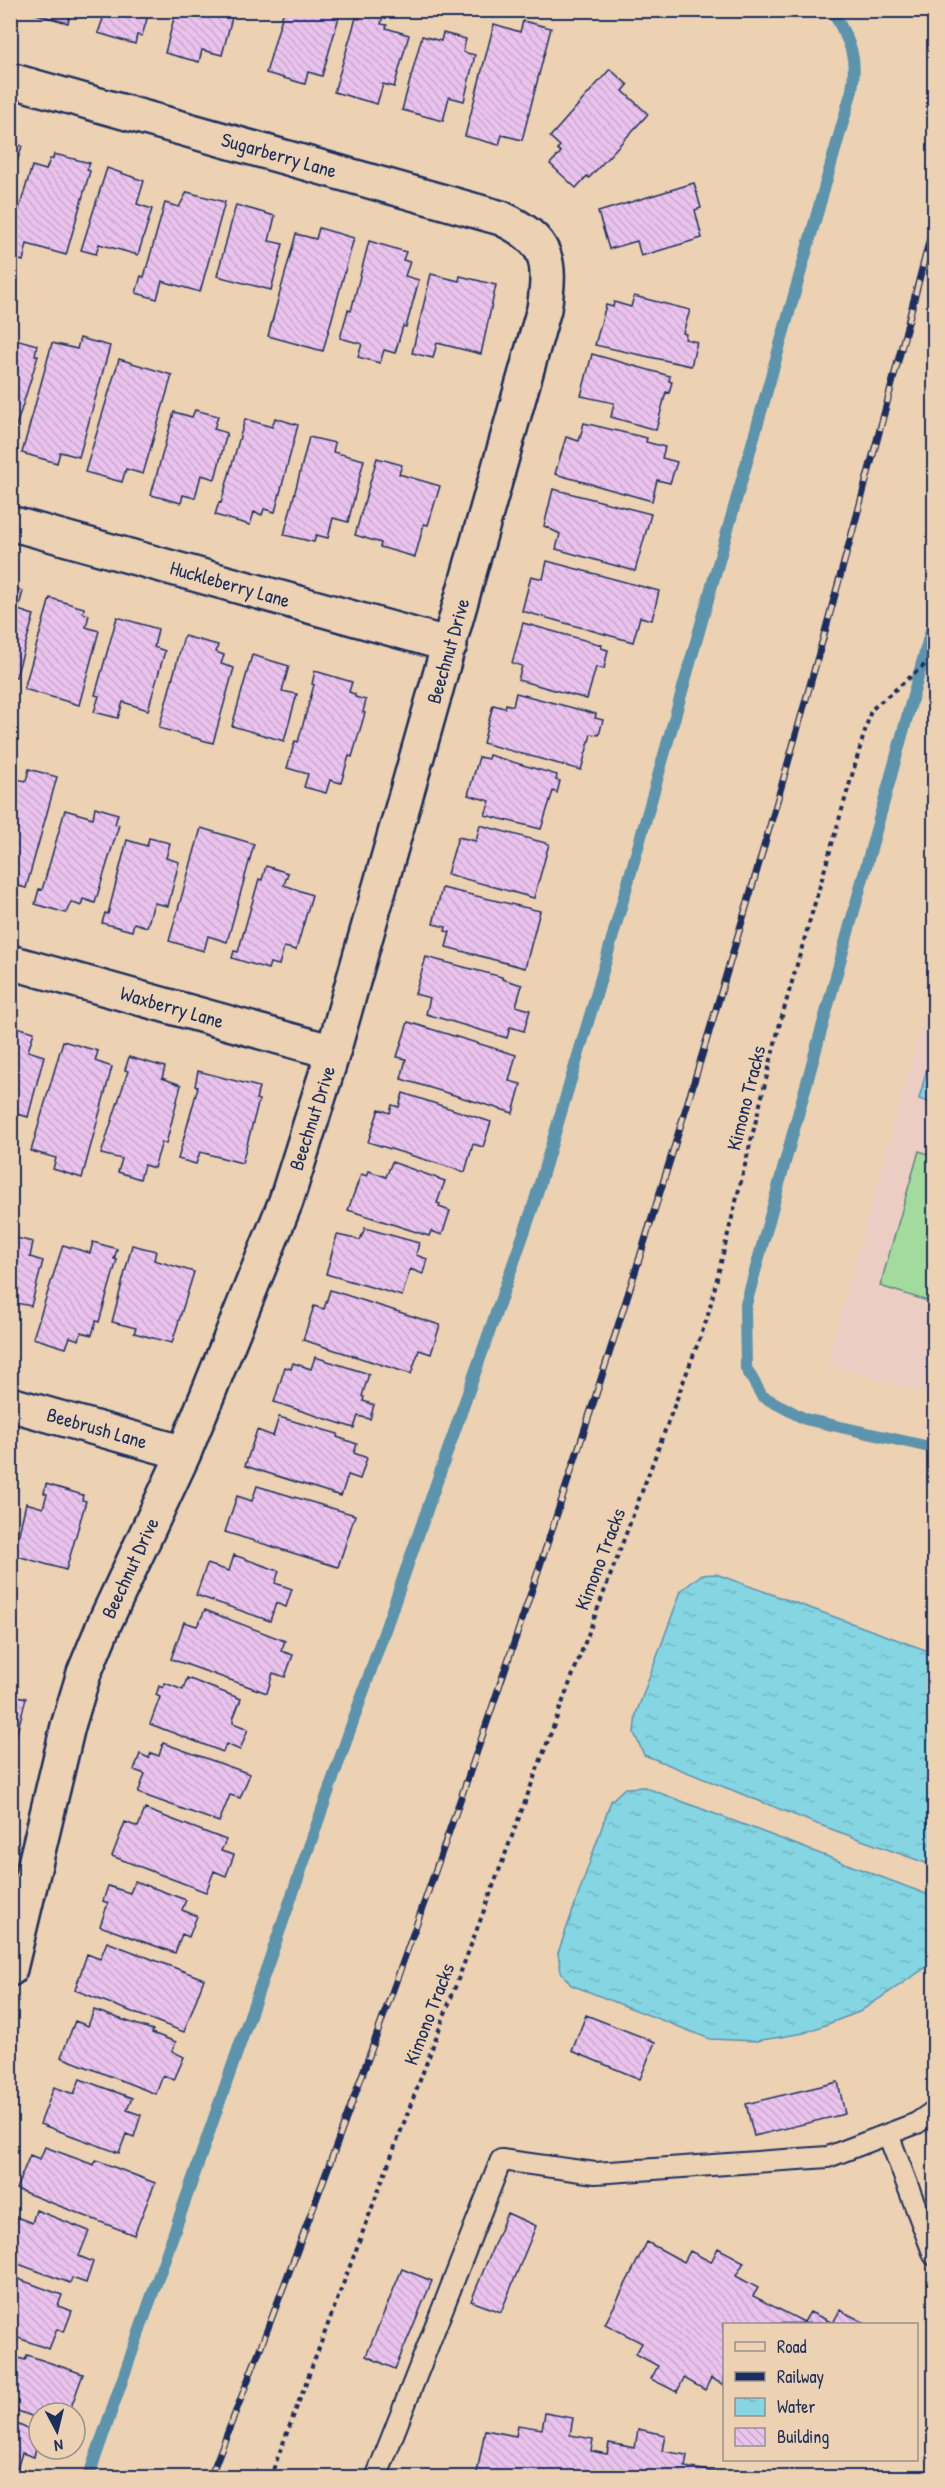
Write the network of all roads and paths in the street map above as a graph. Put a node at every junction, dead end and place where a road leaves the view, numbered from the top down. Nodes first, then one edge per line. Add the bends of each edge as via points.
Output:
1 (10, 80) edge
2 (541, 246) joint
3 (10, 523) edge
4 (450, 645) junction
5 (934, 657) edge
6 (10, 962) edge
7 (333, 1052) junction
8 (10, 1404) edge
9 (184, 1453) junction
10 (24, 1849) edge
11 (10, 1969) edge
12 (934, 2111) edge
13 (888, 2134) junction
14 (934, 2255) edge
15 (270, 2478) edge
16 (376, 2478) edge

1 - 2 street, Sugarberry Lane via 501,218 521,227
2 - 4 street, Beechnut Drive via 549,276 544,309
3 - 4 street, Huckleberry Lane
4 - 7 street, Beechnut Drive
5 - 15 path, Kimono Tracks via 871,710 780,1023 707,1319
6 - 7 street, Waxberry Lane
7 - 9 street, Beechnut Drive via 286,1201
8 - 9 street, Beebrush Lane
9 - 10 street, Beechnut Drive via 84,1673
10 - 11 street, Beechnut Drive
12 - 13 lane
13 - 14 lane
13 - 16 lane via 828,2157 595,2174 501,2160

